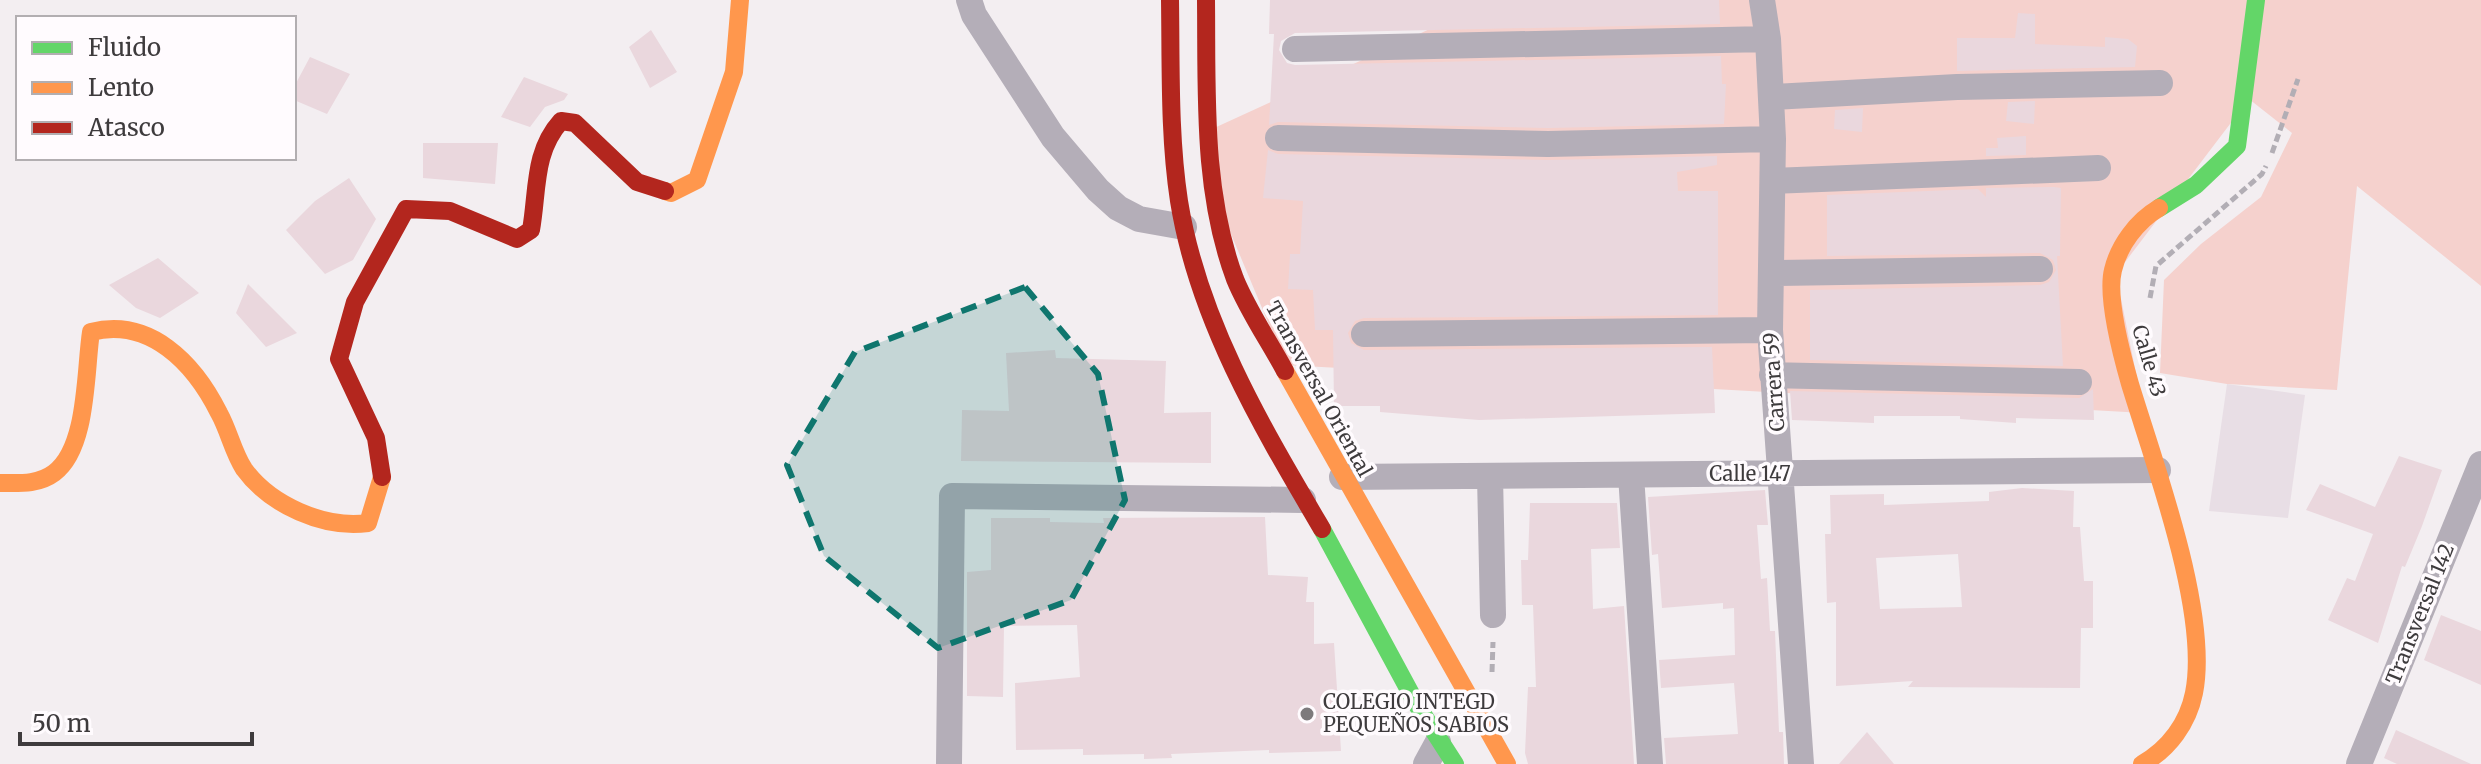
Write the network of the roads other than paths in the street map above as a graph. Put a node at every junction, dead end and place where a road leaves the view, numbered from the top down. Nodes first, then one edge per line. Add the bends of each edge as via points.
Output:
1 (740, 0) edge
2 (969, 0) edge
3 (1170, 0) edge
4 (1206, 0) edge
5 (1762, 0) edge
6 (2256, 0) edge
7 (1768, 39) junction
8 (1295, 49) dead end
9 (2160, 83) dead end
10 (1772, 97) junction
11 (1278, 138) dead end
12 (1773, 139) junction
13 (2098, 168) dead end
14 (1774, 181) junction
15 (1184, 227) junction
16 (2040, 269) dead end
17 (1772, 273) junction
18 (1770, 330) junction
19 (1364, 334) dead end
20 (1772, 375) junction
21 (2079, 382) dead end
22 (2481, 464) edge
23 (2158, 470) junction
24 (1782, 473) junction
25 (1631, 475) junction
26 (1490, 476) junction
27 (1342, 477) junction
28 (0, 483) edge
29 (1303, 500) junction
30 (1493, 615) dead end
31 (1432, 753) edge
32 (949, 764) edge
33 (1455, 764) edge
34 (1507, 764) edge
35 (1650, 764) edge
36 (1801, 764) edge
37 (2142, 764) edge
38 (2359, 764) edge

1 - 28 main road via 742,44 733,89 697,180 671,193 637,182 575,123 561,121 549,131 540,152 531,230 517,239 497,236 462,215 406,209 379,253 344,335 339,363 384,454 382,494 368,523 340,525 262,488 244,468 218,410 173,351 144,332 116,326 91,332 83,417 78,440 64,461 51,477 27,487
2 - 15 street via 1053,137 1098,190 1139,219
3 - 15 main road
4 - 27 main road, Transversal Oriental via 1208,128 1217,218 1236,281
5 - 7 street, Carrera 59
6 - 23 main road, Calle 43 via 2237,146 2196,185 2150,213 2127,237 2112,272 2117,338
7 - 8 street
7 - 10 street, Carrera 59
9 - 10 street
10 - 12 street, Carrera 59
11 - 12 street via 1548,144
12 - 14 street, Carrera 59
13 - 14 street
14 - 17 street, Carrera 59
15 - 29 main road via 1202,296 1222,344
16 - 17 street
17 - 18 street, Carrera 59
18 - 19 street
18 - 20 street, Carrera 59
20 - 21 street
20 - 24 street, Carrera 59
22 - 38 street, Transversal 142
23 - 24 street, Calle 147
23 - 37 main road, Calle 43 via 2184,566 2197,658 2194,693 2182,727
24 - 25 street, Calle 147
24 - 36 street, Carrera 59
25 - 26 street, Calle 147
25 - 35 street
26 - 27 street, Calle 147
26 - 30 street
27 - 34 main road, Transversal Oriental
29 - 31 main road via 1364,602
29 - 32 street via 952,496
31 - 33 main road

